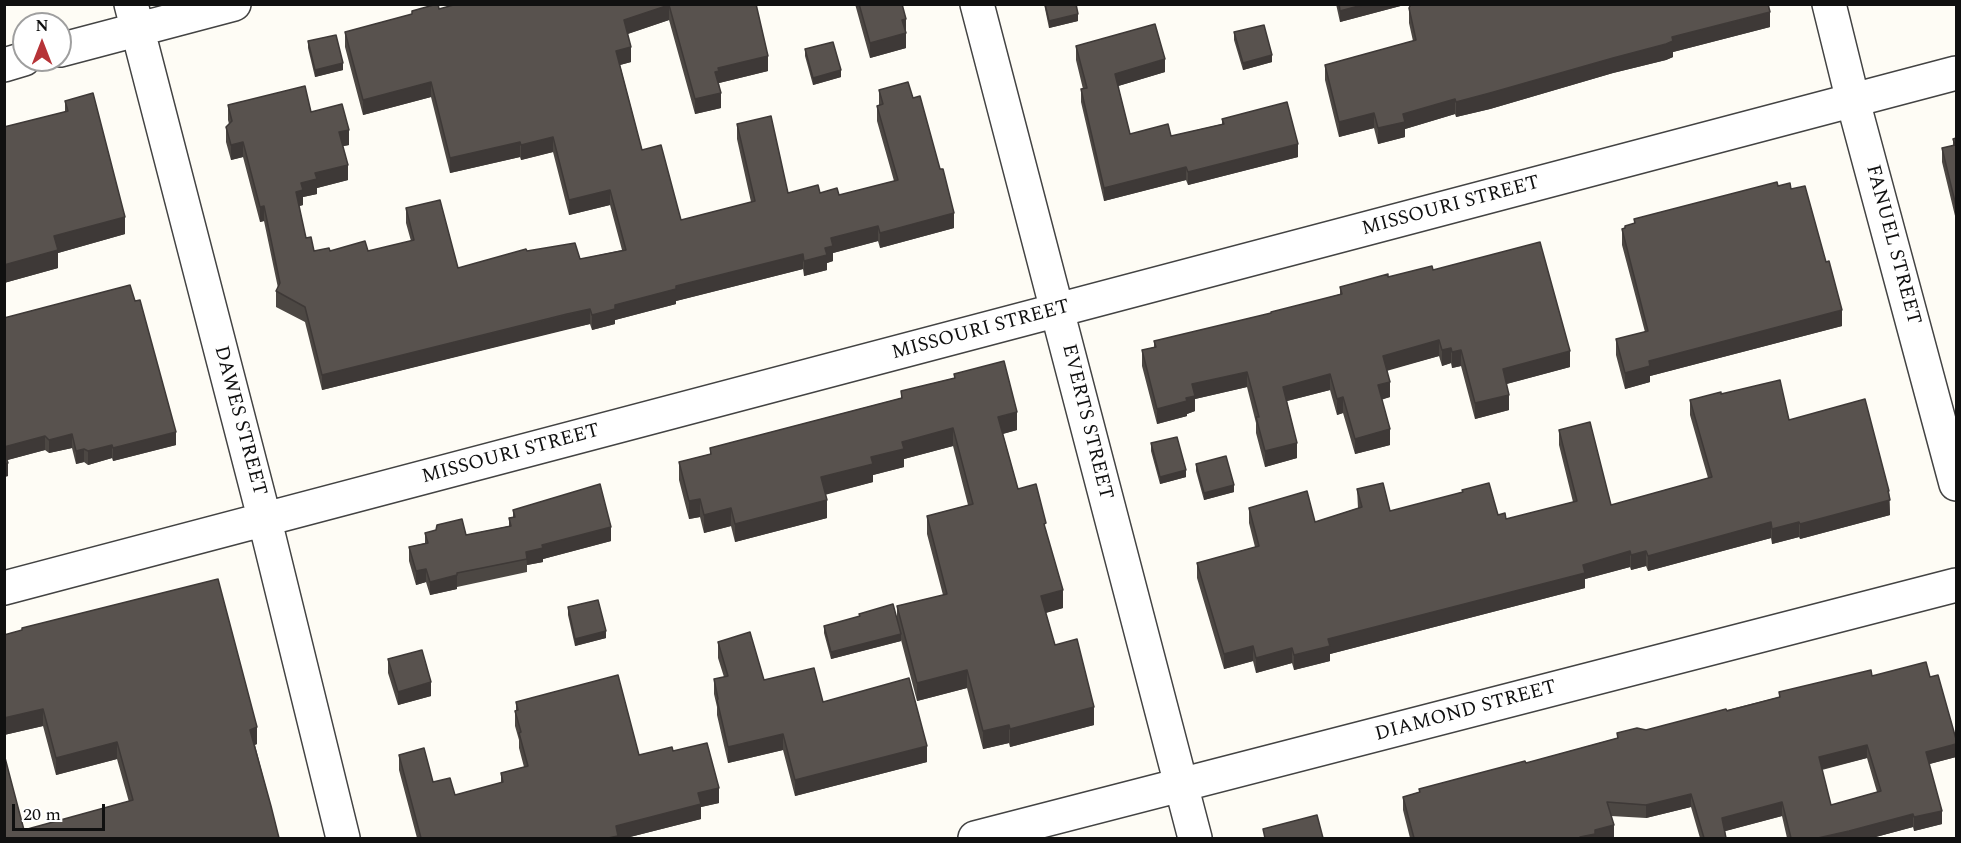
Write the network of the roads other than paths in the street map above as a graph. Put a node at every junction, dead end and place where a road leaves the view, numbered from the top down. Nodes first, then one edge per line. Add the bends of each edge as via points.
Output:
1 (234, 4) edge
2 (977, 4) edge
3 (1829, 4) edge
4 (134, 17) edge
5 (72, 45) edge
6 (1956, 73) edge
7 (1853, 101) junction
8 (1057, 311) junction
9 (1956, 484) edge
10 (265, 521) junction
11 (1956, 585) edge
12 (4, 588) edge
13 (1181, 785) junction
14 (343, 838) edge
15 (975, 838) edge
16 (1195, 838) edge

1 - 4 street
2 - 8 street, EVERTS STREET
3 - 7 street, FANUEL STREET
4 - 5 street
4 - 10 street, DAWES STREET
6 - 7 street, MISSOURI STREET
7 - 8 street, MISSOURI STREET
7 - 9 street, FANUEL STREET
8 - 10 street, MISSOURI STREET
8 - 13 street, EVERTS STREET
10 - 12 street, MISSOURI STREET
10 - 14 street, DAWES STREET
11 - 13 street, DIAMOND STREET
13 - 15 street, DIAMOND STREET
13 - 16 street, EVERTS STREET

